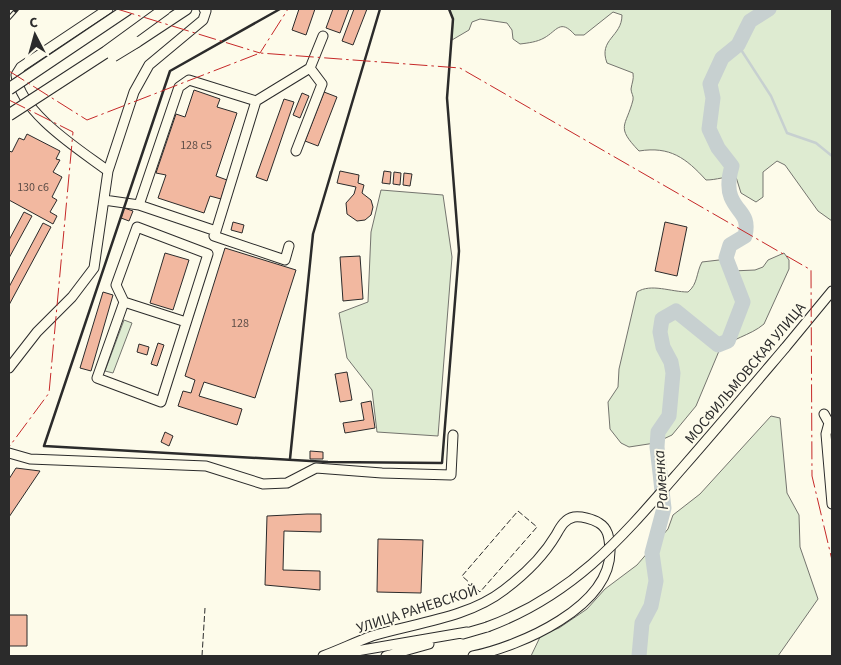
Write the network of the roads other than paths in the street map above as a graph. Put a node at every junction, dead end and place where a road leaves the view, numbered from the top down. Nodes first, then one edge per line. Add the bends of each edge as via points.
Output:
1 (108, 9) edge
2 (128, 9) edge
3 (165, 9) edge
4 (186, 9) edge
5 (204, 9) edge
6 (323, 36) dead end
7 (310, 68) junction
8 (9, 89) edge
9 (256, 102) junction
10 (9, 115) edge
11 (9, 119) edge
12 (296, 151) dead end
13 (108, 171) junction
14 (104, 200) junction
15 (138, 205) junction
16 (215, 234) junction
17 (289, 246) dead end
18 (208, 254) junction
19 (832, 291) edge
20 (124, 302) junction
21 (186, 322) junction
22 (9, 368) edge
23 (824, 414) dead end
24 (453, 435) dead end
25 (9, 452) edge
26 (832, 504) edge
27 (467, 632) junction
28 (323, 656) edge
29 (386, 656) edge
30 (473, 656) edge

1 - 13 street via 21,67 16,75 18,84 40,118
2 - 8 main road, bridge
3 - 10 main road, bridge
4 - 11 main road, bridge
5 - 13 street via 203,20 149,65 134,92
6 - 7 street
7 - 9 street
7 - 12 street via 322,84
9 - 15 street via 189,80 179,87
9 - 16 street
13 - 14 street
14 - 15 street
14 - 22 street via 94,268
15 - 16 street
16 - 17 street via 284,260
16 - 18 street
18 - 20 street via 137,227 116,285
18 - 21 street
19 - 27 street, МОСФИЛЬМОВСКАЯ УЛИЦА, bridge via 607,552 569,585 529,609 488,627
20 - 21 street
20 - 21 street via 97,378 161,402
23 - 26 street via 829,423 826,434
24 - 25 street via 451,475 316,468 287,483 263,484 206,466 30,459
27 - 28 street, МОСФИЛЬМОВСКАЯ УЛИЦА
27 - 29 street, МОСФИЛЬМОВСКАЯ УЛИЦА
28 - 30 street, УЛИЦА РАНЕВСКОЙ via 371,637 480,605 502,592 542,555 561,524 573,517 600,523 609,534 610,561 604,580 595,593 567,615 514,645

